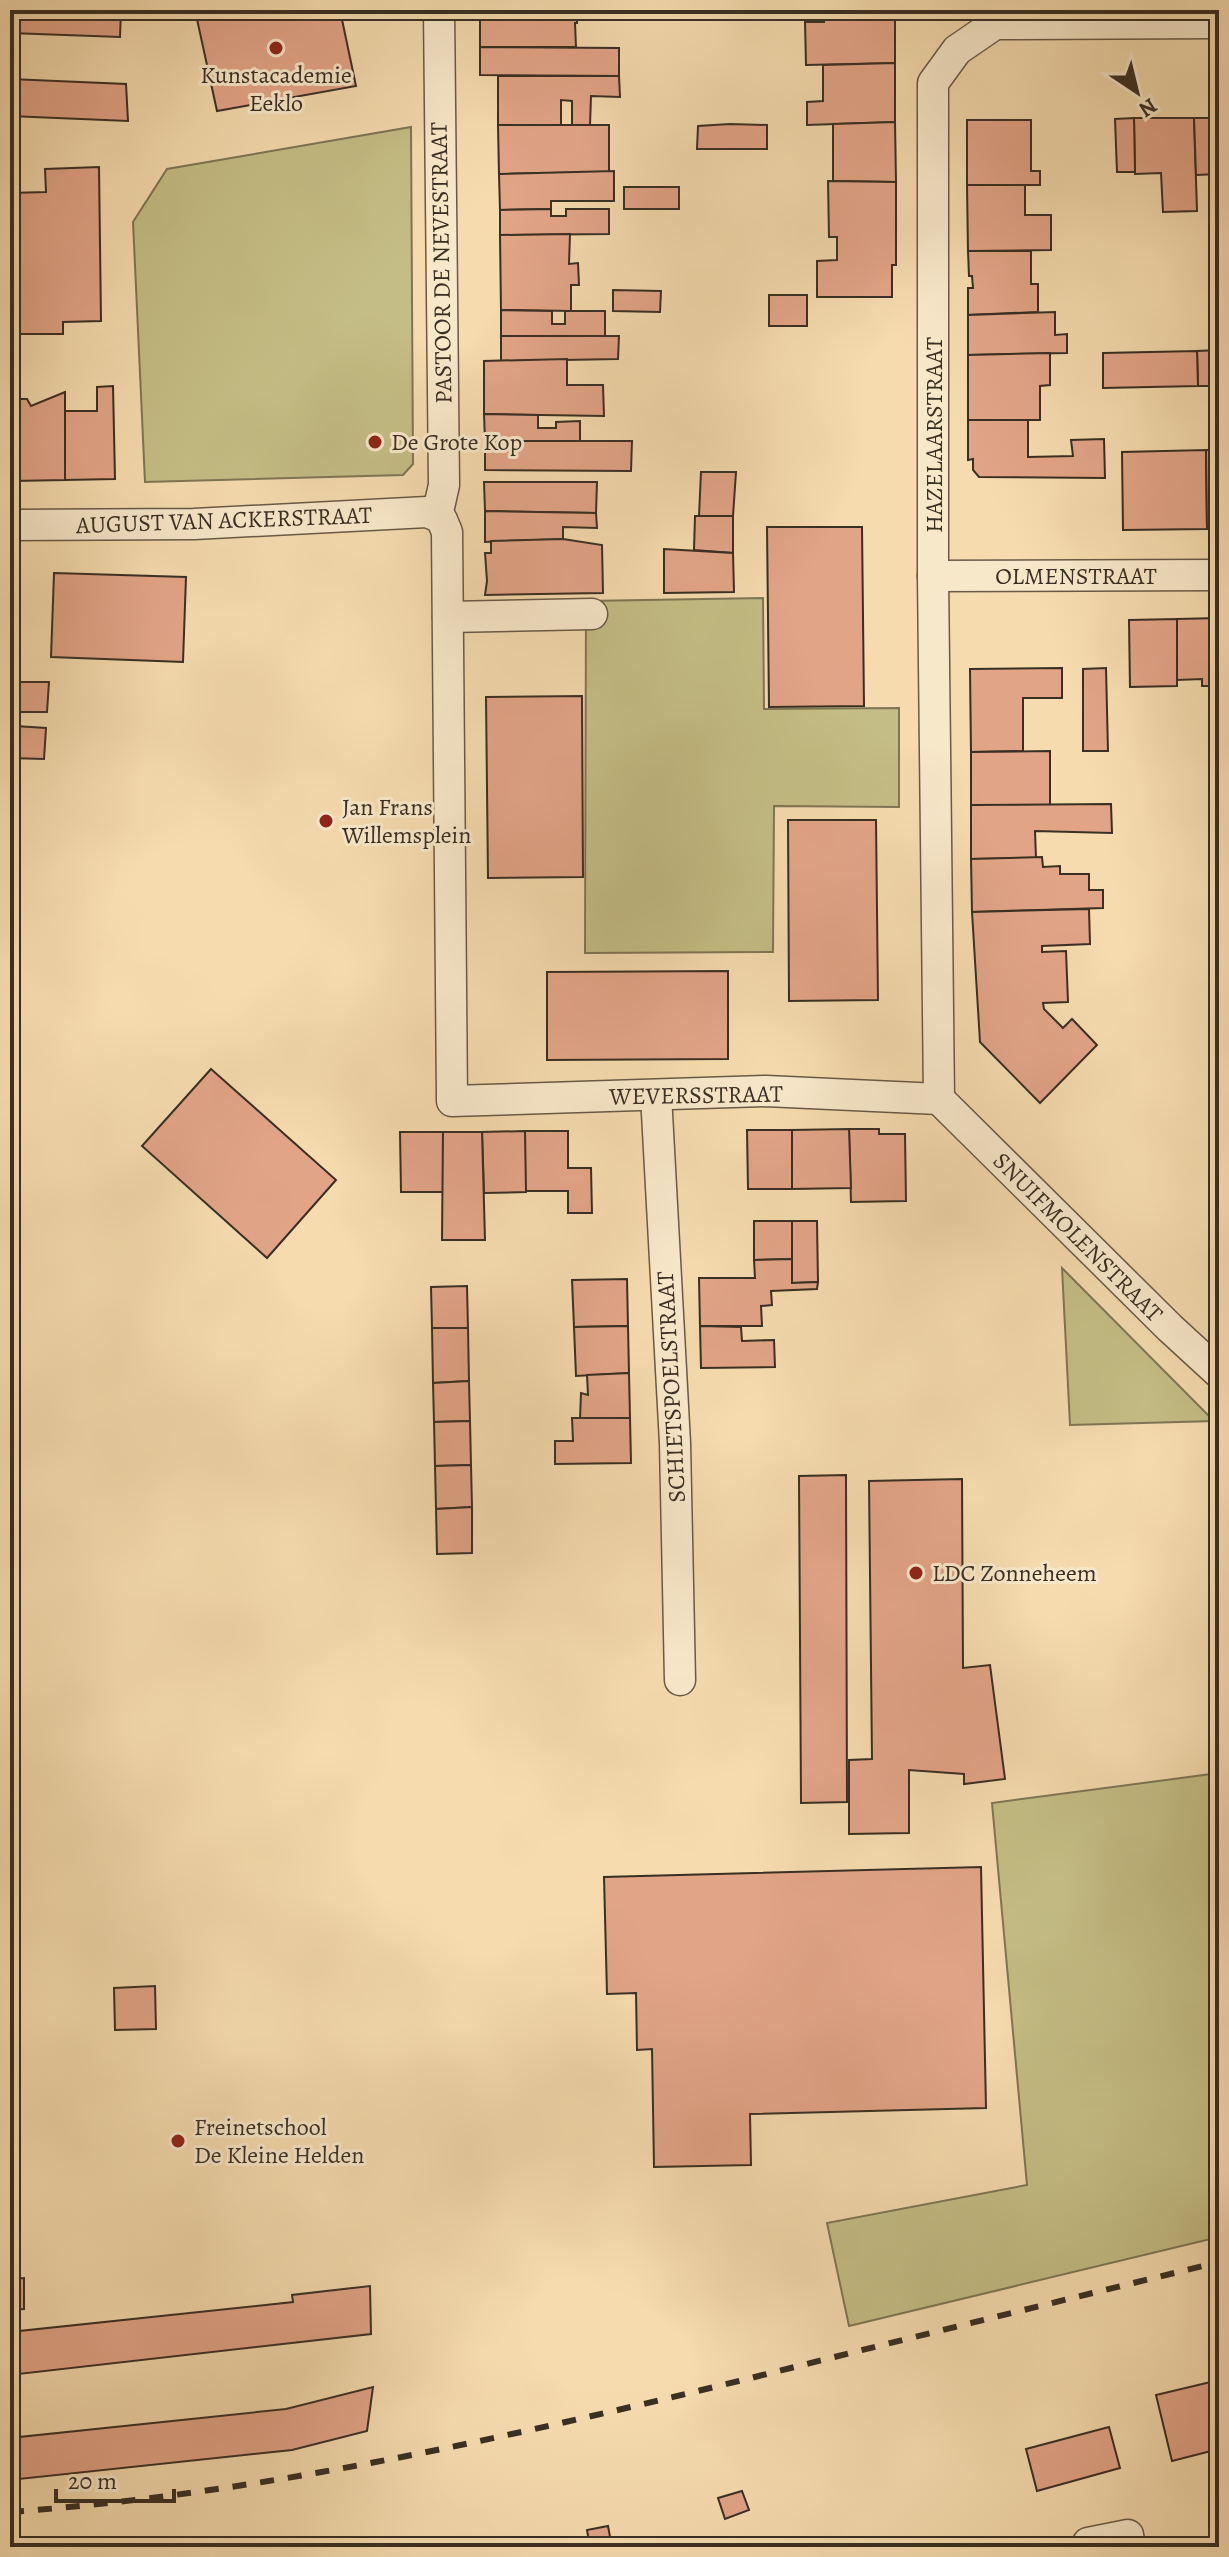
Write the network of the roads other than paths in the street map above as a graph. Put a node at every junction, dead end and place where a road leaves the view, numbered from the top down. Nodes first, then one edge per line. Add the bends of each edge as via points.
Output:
1 (439, 10) edge
2 (1219, 23) edge
3 (437, 516) junction
4 (10, 525) edge
5 (1219, 575) edge
6 (933, 576) junction
7 (592, 614) dead end
8 (448, 617) junction
9 (656, 1095) junction
10 (939, 1099) junction
11 (1219, 1373) edge
12 (680, 1680) dead end
13 (1088, 2543) dead end
14 (1130, 2547) edge

1 - 3 street, PASTOOR DE NEVESTRAAT via 444,485
2 - 6 street, HAZELAARSTRAAT via 995,24 957,50 933,83
3 - 4 street, AUGUST VAN ACKERSTRAAT via 427,512 194,524
3 - 8 street via 447,532
5 - 6 street, OLMENSTRAAT
6 - 10 street, HAZELAARSTRAAT
7 - 8 street
8 - 9 street, WEVERSSTRAAT via 452,1101
9 - 10 street, WEVERSSTRAAT via 766,1091
9 - 12 street, SCHIETSPOELSTRAAT via 675,1443
10 - 11 street, SNUIFMOLENSTRAAT
13 - 14 street via 1128,2535

